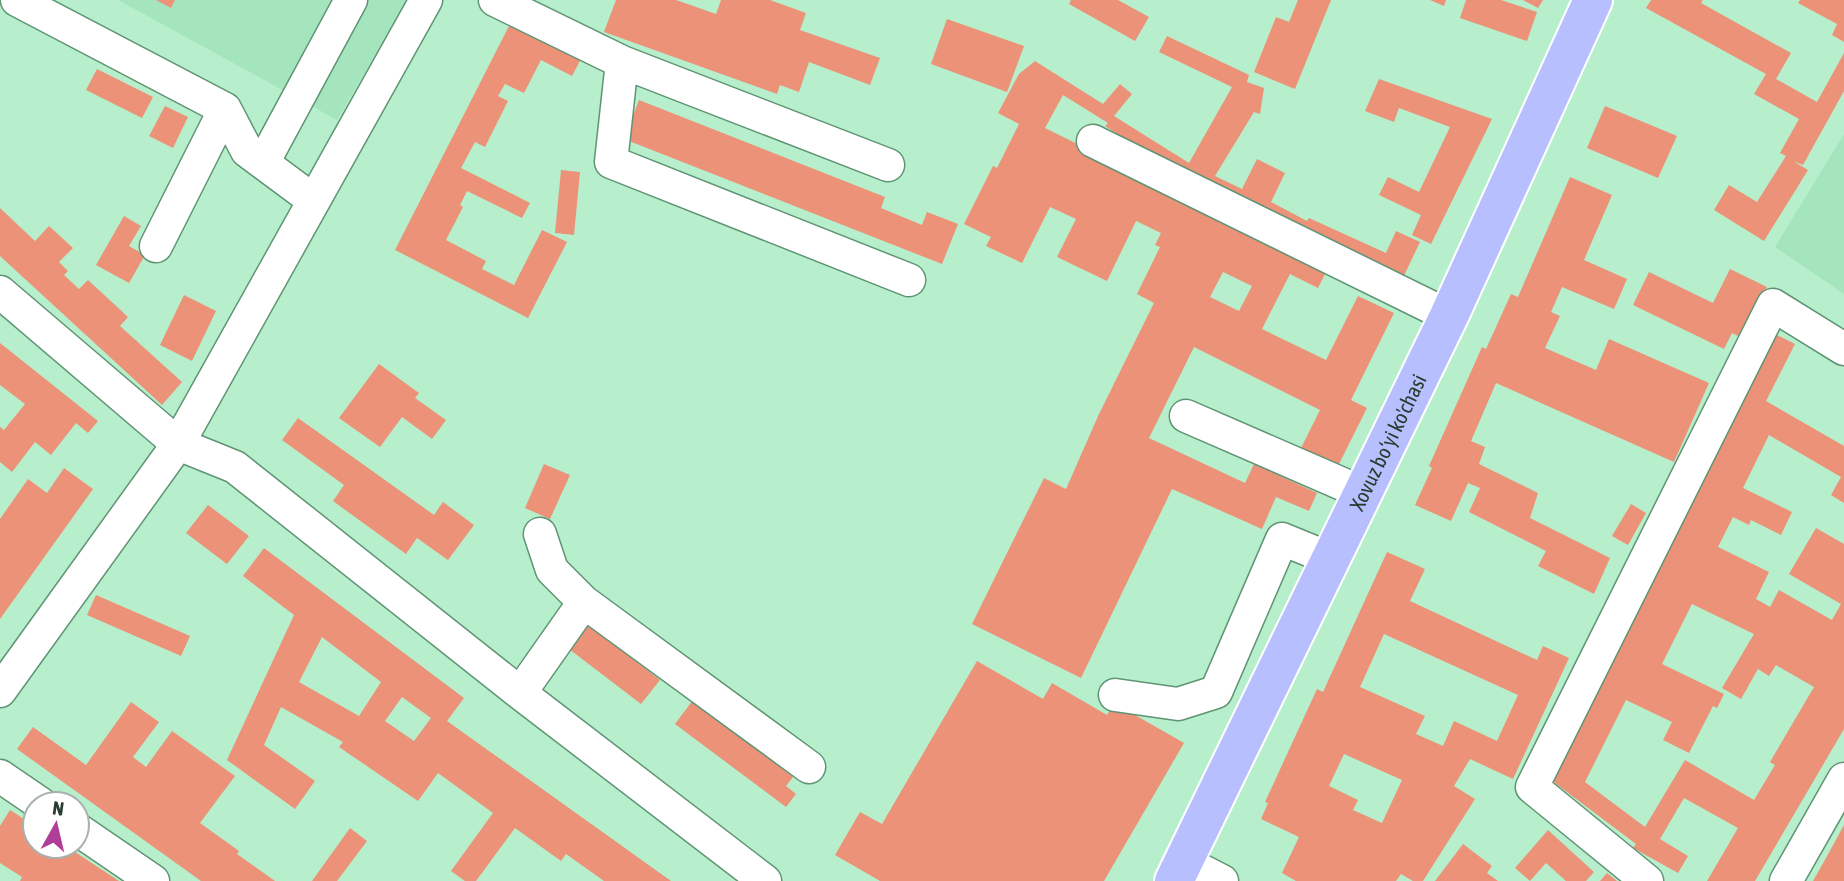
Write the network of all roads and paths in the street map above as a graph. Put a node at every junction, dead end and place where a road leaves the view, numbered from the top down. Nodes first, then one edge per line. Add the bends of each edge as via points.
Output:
1 (17, 0) edge
2 (351, 0) edge
3 (426, 0) edge
4 (495, 0) edge
5 (1593, 0) edge
6 (622, 62) junction
7 (225, 109) junction
8 (1093, 141) dead end
9 (263, 163) junction
10 (888, 165) dead end
11 (313, 200) junction
12 (156, 246) dead end
13 (909, 280) dead end
14 (1, 296) edge
15 (1449, 316) junction
16 (1844, 349) edge
17 (1186, 416) dead end
18 (178, 444) junction
19 (1363, 493) junction
20 (540, 534) dead end
21 (1331, 559) junction
22 (584, 602) junction
23 (0, 691) edge
24 (520, 693) junction
25 (1115, 695) dead end
26 (809, 767) dead end
27 (0, 776) edge
28 (1844, 779) edge
29 (21, 790) edge
30 (91, 839) edge
31 (1179, 872) edge
32 (153, 881) edge
33 (765, 881) edge
34 (1222, 881) edge
35 (1647, 881) edge
36 (1786, 881) edge

1 - 7 street
2 - 9 street
3 - 11 street
4 - 6 street
5 - 15 main road, Xovuz bo‘yi ko'chasi
6 - 10 street
6 - 13 street via 611,162
7 - 9 street via 247,151
7 - 12 street
8 - 15 street
9 - 11 street
11 - 18 street
14 - 18 street
15 - 19 main road, Xovuz bo‘yi ko'chasi
16 - 35 street via 1773,305 1532,786
17 - 19 street
18 - 23 street
18 - 24 street via 235,467
19 - 21 main road, Xovuz bo‘yi ko'chasi
20 - 22 street via 552,570
21 - 25 street via 1282,538 1216,692 1178,704
21 - 31 main road, Xovuz bo‘yi ko'chasi
22 - 24 street
22 - 26 street
24 - 33 street
27 - 29 street
28 - 36 street
30 - 32 street
31 - 34 street

